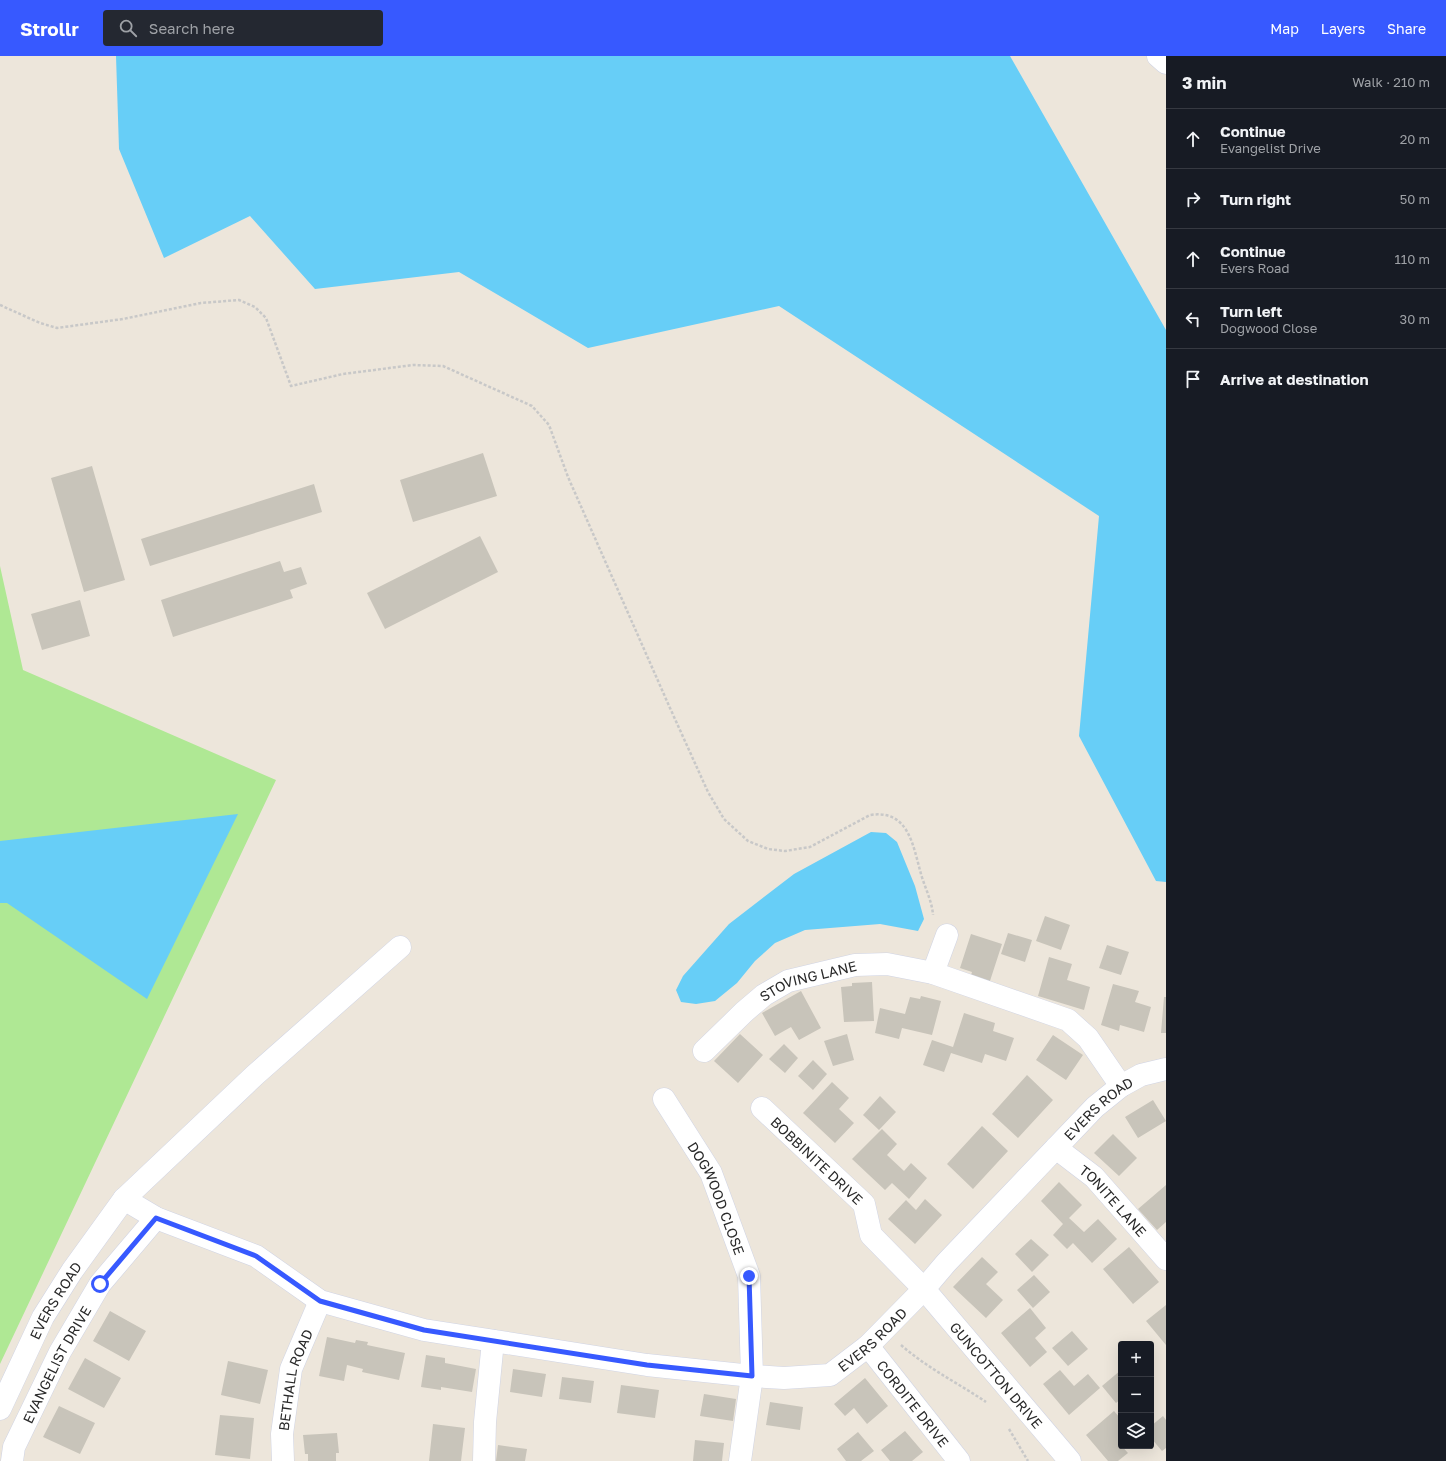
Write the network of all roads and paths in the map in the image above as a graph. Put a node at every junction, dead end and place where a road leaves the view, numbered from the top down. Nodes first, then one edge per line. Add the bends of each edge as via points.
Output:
1 (1158, 56) edge
2 (1166, 63) edge
3 (0, 305) edge
4 (947, 935) joint
5 (400, 947) dead end
6 (933, 973) junction
7 (704, 1051) dead end
8 (1166, 1068) edge
9 (1121, 1086) junction
10 (664, 1099) dead end
11 (762, 1108) dead end
12 (1056, 1148) junction
13 (124, 1199) junction
14 (156, 1218) junction
15 (1166, 1259) edge
16 (924, 1289) junction
17 (320, 1301) junction
18 (493, 1340) junction
19 (897, 1342) dead end
20 (868, 1346) junction
21 (752, 1376) junction
22 (991, 1407) dead end
23 (0, 1410) edge
24 (1008, 1427) dead end
25 (12, 1461) edge
26 (283, 1461) edge
27 (484, 1461) edge
28 (740, 1461) edge
29 (959, 1461) edge
30 (1028, 1461) edge
31 (1070, 1461) edge

1 - 2 street
3 - 4 path via 57,328 123,319 201,303 239,300 255,307 266,318 291,386 343,374 413,365 443,366 532,406 549,425 568,477 670,708 708,792 724,819 748,841 768,849 785,851 810,847 870,815 880,813 892,816 902,823 911,838 933,910 935,929
4 - 6 street
5 - 13 street, EVERS ROAD via 255,1075
6 - 7 street, STOVING LANE via 887,964 855,965 788,981 764,995
6 - 9 street, STOVING LANE via 1068,1020 1088,1038
8 - 9 street, EVERS ROAD via 1141,1075
9 - 12 street, EVERS ROAD via 1095,1107
10 - 21 street, DOGWOOD CLOSE via 711,1173 749,1276
11 - 16 street, BOBBINITE DRIVE via 864,1204 871,1235
12 - 15 street, TONITE LANE via 1094,1177
12 - 16 street, EVERS ROAD
13 - 14 street, EVERS ROAD
13 - 23 street, EVERS ROAD via 42,1317
14 - 17 street, EVERS ROAD via 256,1256
14 - 25 street, EVANGELIST DRIVE via 100,1284 60,1352 14,1447
16 - 20 street, EVERS ROAD
16 - 31 street, GUNCOTTON DRIVE
17 - 18 street, EVERS ROAD via 424,1330
17 - 26 street, BETHALL ROAD via 291,1369 282,1434
18 - 21 street, EVERS ROAD via 647,1365
18 - 27 street
19 - 22 path via 919,1361 959,1383
20 - 21 street, EVERS ROAD via 830,1375 784,1378
20 - 29 street, CORDITE DRIVE
21 - 28 street, DOGWOOD CLOSE
24 - 30 path

